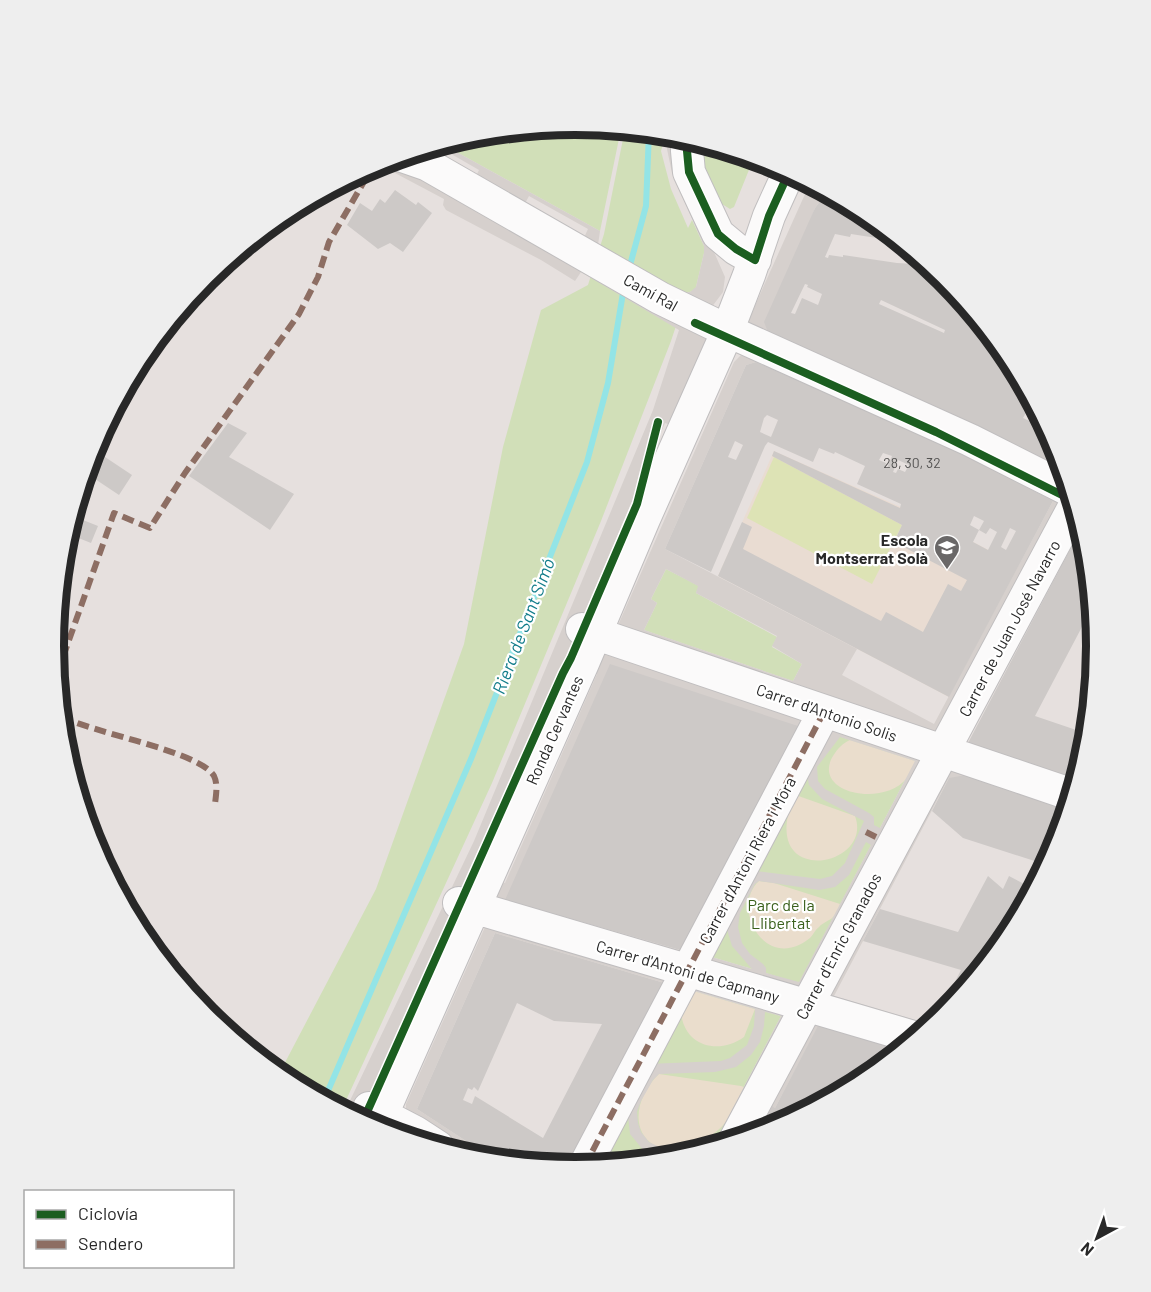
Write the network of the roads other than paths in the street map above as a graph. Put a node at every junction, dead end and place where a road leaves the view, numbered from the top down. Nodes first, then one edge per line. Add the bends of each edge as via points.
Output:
1 (687, 148) edge
2 (415, 161) edge
3 (785, 180) edge
4 (754, 260) junction
5 (728, 331) junction
6 (1060, 484) edge
7 (1069, 516) edge
8 (589, 632) junction
9 (824, 712) junction
10 (943, 752) junction
11 (1065, 792) edge
12 (467, 906) junction
13 (688, 972) junction
14 (806, 1006) junction
15 (906, 1035) edge
16 (376, 1117) edge
17 (740, 1130) edge
18 (590, 1157) edge

1 - 4 street via 689,171 718,234
2 - 5 street, Camí Ral via 660,298
3 - 4 street, Ronda Cervantes
4 - 5 street, Ronda Cervantes
5 - 6 street, Camí Ral
5 - 8 street, Ronda Cervantes
7 - 10 street, Carrer de Juan José Navarro
8 - 9 street, Carrer d'Antonio Solis
8 - 12 street, Ronda Cervantes
9 - 10 street, Carrer d'Antonio Solis
9 - 13 street, Carrer d'Antoni Riera i Mora
10 - 11 street, Carrer d'Antonio Solis
10 - 14 street, Carrer d'Enric Granados
12 - 13 street, Carrer d'Antoni de Capmany
12 - 16 street, Ronda Cervantes
13 - 14 street, Carrer d'Antoni de Capmany
13 - 18 street, Carrer d'Antoni Riera i Mora
14 - 15 street, Carrer d'Antoni de Capmany
14 - 17 street, Carrer d'Enric Granados

